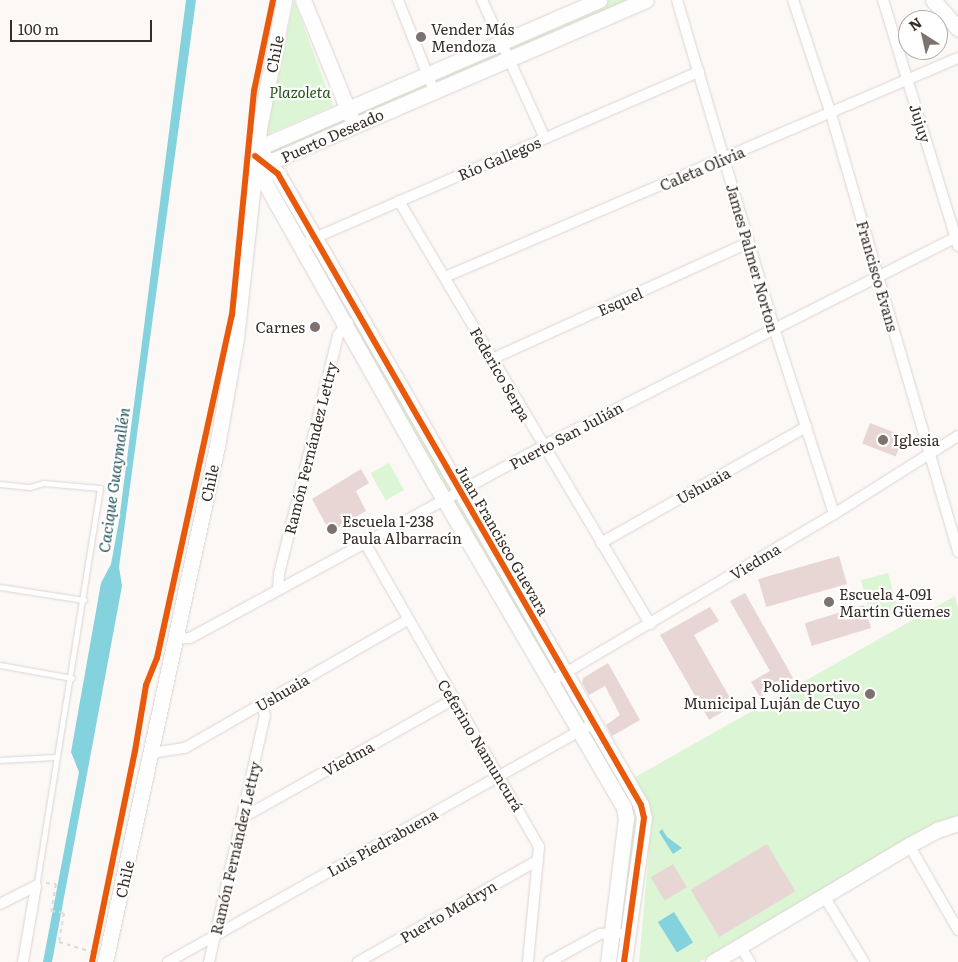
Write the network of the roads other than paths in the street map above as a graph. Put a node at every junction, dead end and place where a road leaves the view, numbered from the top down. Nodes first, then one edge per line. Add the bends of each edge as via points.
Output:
1 (284, 0) edge
2 (303, 0) edge
3 (398, 0) edge
4 (482, 0) edge
5 (599, 0) edge
6 (646, 0) edge
7 (677, 0) edge
8 (793, 0) edge
9 (883, 0) edge
10 (933, 0) edge
11 (583, 3) edge
12 (592, 24) junction
13 (958, 29) edge
14 (501, 42) junction
15 (958, 58) edge
16 (509, 59) junction
17 (699, 72) junction
18 (427, 74) junction
19 (908, 80) junction
20 (434, 91) junction
21 (348, 108) junction
22 (831, 114) junction
23 (354, 125) junction
24 (545, 138) junction
25 (256, 156) junction
26 (724, 159) junction
27 (399, 201) junction
28 (314, 238) junction
29 (957, 240) edge
30 (748, 243) junction
31 (300, 245) junction
32 (878, 276) junction
33 (445, 277) junction
34 (359, 316) junction
35 (345, 324) junction
36 (774, 328) junction
37 (492, 359) junction
38 (806, 427) junction
39 (958, 436) edge
40 (543, 446) junction
41 (930, 454) junction
42 (0, 484) edge
43 (460, 492) junction
44 (444, 500) junction
45 (834, 514) junction
46 (364, 543) junction
47 (601, 543) junction
48 (958, 552) edge
49 (0, 587) edge
50 (278, 590) junction
51 (84, 600) junction
52 (408, 620) junction
53 (650, 624) junction
54 (177, 639) junction
55 (0, 665) edge
56 (566, 672) junction
57 (72, 678) junction
58 (550, 682) junction
59 (454, 699) junction
60 (262, 704) junction
61 (595, 722) junction
62 (580, 731) junction
63 (152, 753) junction
64 (55, 757) junction
65 (0, 760) edge
66 (500, 776) junction
67 (242, 818) junction
68 (626, 818) junction
69 (644, 818) junction
70 (958, 823) edge
71 (909, 845) junction
72 (538, 860) junction
73 (36, 884) junction
74 (824, 896) junction
75 (0, 904) edge
76 (958, 930) edge
77 (619, 933) junction
78 (215, 936) junction
79 (740, 946) junction
80 (102, 957) edge
81 (23, 962) edge
82 (168, 962) edge
83 (209, 962) edge
84 (358, 962) edge
85 (528, 962) edge
86 (549, 962) edge
87 (608, 962) edge
88 (624, 962) edge
89 (713, 962) edge
90 (750, 962) edge
91 (864, 962) edge

1 - 25 street, Chile
2 - 21 street
3 - 18 street
4 - 14 street
5 - 11 street, Puerto Deseado
6 - 12 street, Puerto Deseado
7 - 17 street, James Palmer Norton
8 - 22 street, Francisco Evans
9 - 19 street, Jujuy
10 - 13 street
11 - 12 street
11 - 14 street, Puerto Deseado
12 - 16 street, Puerto Deseado
14 - 16 street
14 - 18 street, Puerto Deseado
15 - 19 street, Caleta Olivia
16 - 20 street, Puerto Deseado
16 - 24 street
17 - 24 street, Río Gallegos
17 - 26 street, James Palmer Norton
18 - 20 street
18 - 21 street, Puerto Deseado
19 - 22 street, Caleta Olivia
19 - 29 street, Jujuy
20 - 23 street, Puerto Deseado
21 - 23 street
21 - 25 street, Puerto Deseado via 267,144
22 - 26 street, Caleta Olivia
22 - 32 street, Francisco Evans
23 - 25 street, Puerto Deseado via 272,162
24 - 27 street, Río Gallegos
25 - 28 street, Juan Francisco Guevara via 278,174
25 - 31 street, Juan Francisco Guevara via 264,181
25 - 54 street, Chile via 236,338
26 - 30 street, James Palmer Norton
26 - 33 street, Caleta Olivia
27 - 28 street, Río Gallegos
27 - 33 street, Federico Serpa
28 - 31 street, Río Gallegos
28 - 34 street, Juan Francisco Guevara
29 - 32 street, Puerto San Julián
30 - 36 street, James Palmer Norton
30 - 37 street, Esquel
31 - 35 street, Juan Francisco Guevara
32 - 36 street, Puerto San Julián
32 - 41 street, Francisco Evans
33 - 37 street, Federico Serpa
34 - 35 street
34 - 43 street, Juan Francisco Guevara
35 - 44 street, Juan Francisco Guevara
35 - 50 street, Ramón Fernández Lettry via 338,335
36 - 38 street, James Palmer Norton
36 - 40 street, Puerto San Julián
37 - 40 street, Federico Serpa
38 - 45 street, James Palmer Norton
38 - 47 street, Ushuaia
39 - 41 street, Viedma
40 - 43 street, Puerto San Julián
40 - 47 street, Federico Serpa
41 - 45 street, Viedma
41 - 48 street, Francisco Evans
42 - 51 lane via 30,487 43,483 100,488
43 - 44 street, Puerto San Julián
43 - 56 street, Juan Francisco Guevara
44 - 46 street, Puerto San Julián
44 - 58 street, Juan Francisco Guevara
45 - 53 street, Viedma
46 - 50 street, Puerto San Julián
46 - 52 street, Ceferino Namuncurá
47 - 53 street, Federico Serpa
49 - 51 lane
50 - 54 street, Puerto San Julián via 190,638
51 - 57 lane
52 - 59 street, Ceferino Namuncurá
52 - 60 street, Ushuaia
53 - 56 street, Viedma
54 - 63 street, Chile
55 - 57 lane
56 - 58 street, Viedma
56 - 61 street, Juan Francisco Guevara
57 - 64 lane
58 - 62 street, Juan Francisco Guevara
59 - 66 street, Ceferino Namuncurá
59 - 67 street, Viedma
60 - 63 street, Ushuaia via 185,748
60 - 67 street, Ramón Fernández Lettry via 265,716
61 - 62 street, Luis Piedrabuena
61 - 69 street, Juan Francisco Guevara via 641,805
62 - 66 street, Luis Piedrabuena
62 - 68 street, Juan Francisco Guevara via 624,808
63 - 80 street, Chile
64 - 65 lane
64 - 73 lane
66 - 72 street, Ceferino Namuncurá via 535,837 539,847
66 - 78 street, Luis Piedrabuena
67 - 78 street, Ramón Fernández Lettry
68 - 69 street
68 - 77 street, Juan Francisco Guevara
69 - 77 street, Juan Francisco Guevara
70 - 71 street
71 - 74 street
71 - 76 street
72 - 84 street, Puerto Madryn
72 - 85 street, Ceferino Namuncurá
73 - 75 street
73 - 81 street
74 - 79 street
74 - 91 street
77 - 86 street via 600,934
77 - 87 street, Juan Francisco Guevara
77 - 88 street, Juan Francisco Guevara
78 - 82 street, Luis Piedrabuena
78 - 83 street, Ramón Fernández Lettry
79 - 89 street
79 - 90 street

